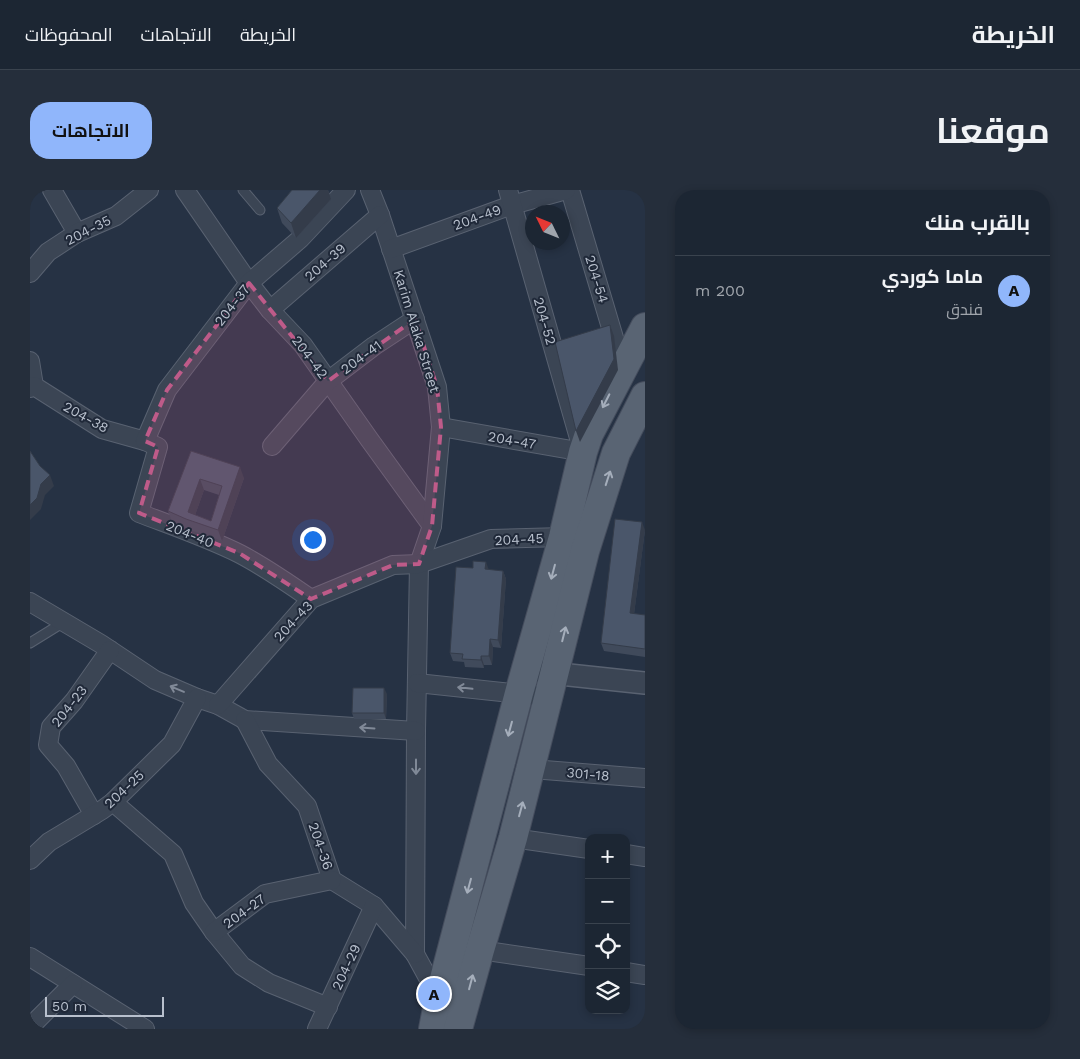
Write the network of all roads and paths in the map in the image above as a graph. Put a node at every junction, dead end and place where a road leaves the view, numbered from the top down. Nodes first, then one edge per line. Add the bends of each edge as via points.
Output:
1 (52, 190) edge
2 (149, 190) edge
3 (185, 190) edge
4 (243, 190) edge
5 (346, 190) edge
6 (370, 190) edge
7 (566, 190) edge
8 (570, 190) edge
9 (510, 197) edge
10 (260, 210) dead end
11 (380, 215) junction
12 (76, 233) junction
13 (391, 249) junction
14 (30, 274) edge
15 (249, 283) junction
16 (270, 310) junction
17 (415, 319) junction
18 (645, 327) edge
19 (30, 362) edge
20 (623, 368) junction
21 (328, 381) junction
22 (32, 387) edge
23 (645, 396) edge
24 (440, 427) junction
25 (145, 441) junction
26 (272, 446) dead end
27 (583, 452) junction
28 (432, 526) junction
29 (563, 536) junction
30 (419, 564) junction
31 (311, 600) junction
32 (30, 602) edge
33 (64, 622) junction
34 (30, 643) edge
35 (110, 650) junction
36 (522, 682) junction
37 (417, 683) junction
38 (645, 684) edge
39 (551, 686) junction
40 (197, 698) junction
41 (218, 705) junction
42 (245, 720) junction
43 (416, 731) junction
44 (532, 769) junction
45 (645, 778) edge
46 (113, 802) junction
47 (94, 815) junction
48 (513, 838) junction
49 (585, 848) edge
50 (630, 855) edge
51 (645, 857) edge
52 (30, 860) edge
53 (332, 880) junction
54 (374, 906) junction
55 (214, 932) junction
56 (480, 950) junction
57 (415, 954) junction
58 (30, 957) edge
59 (585, 965) edge
60 (630, 973) edge
61 (645, 975) edge
62 (73, 984) junction
63 (439, 998) junction
64 (328, 1007) junction
65 (30, 1027) edge
66 (145, 1029) edge
67 (317, 1029) edge
68 (433, 1029) edge
69 (458, 1029) edge

1 - 12 street
2 - 12 street, 204-35 via 116,216
3 - 15 street, 204-42
4 - 10 lane
5 - 15 street, 204-37 via 300,239
6 - 11 street, Karim Alaka Street
7 - 9 street, 204-49
8 - 20 street, 204-54
9 - 13 street, 204-49
9 - 27 street, 204-52
11 - 13 street, Karim Alaka Street
11 - 16 street, 204-39
12 - 14 street, 204-35 via 48,252
13 - 17 street, Karim Alaka Street
15 - 16 street, 204-42
15 - 25 street, 204-37 via 167,390
16 - 21 street, 204-42 via 303,345
17 - 21 street, 204-41
17 - 24 street, Karim Alaka Street via 437,387
18 - 20 main road
19 - 22 street
20 -> 27 main road
21 - 26 street, 204-41
21 - 28 street, 204-42
22 - 25 street, 204-38 via 102,430
39 -> 23 main road via 585,552 616,454
24 - 27 street, 204-47
24 - 28 street, Karim Alaka Street
25 - 31 street, 204-40 via 158,447 139,513 239,553 279,576
27 - 29 main road
28 - 30 street, Karim Alaka Street
29 - 30 street, 204-45 via 491,539
29 -> 36 main road
30 - 31 street, 204-43 via 393,565
30 - 37 street, Karim Alaka Street
31 - 41 street, 204-43
32 - 33 street
33 - 34 lane
33 - 35 street
40 -> 35 street via 155,680
35 - 47 street, 204-23 via 74,701 50,727 48,745 66,766
36 -> 37 street
36 - 39 street
36 -> 63 main road
37 - 43 street, Karim Alaka Street
38 - 39 street
39 - 44 main road
40 - 41 street
40 - 46 street, 204-25 via 172,744
41 - 42 street
43 -> 42 street
42 - 53 street, 204-36 via 268,764 307,806
43 -> 57 street, Karim Alaka Street
44 - 45 street, 301-18
48 -> 44 main road
46 - 47 street, 204-25
46 - 55 street via 173,854 194,903
47 - 52 street, 204-25 via 50,842
48 - 49 street
48 - 56 main road
50 - 51 street
53 - 54 street, 204-36
53 - 55 street, 204-27 via 265,894
54 - 57 street, 204-36
54 - 64 street, 204-29
55 - 64 street via 242,966 269,983
56 - 59 street
69 -> 56 main road
57 - 63 street, 204-36
58 - 62 street
60 - 61 street
62 - 65 street
62 - 66 street
63 - 68 main road
64 - 67 street, 204-29

